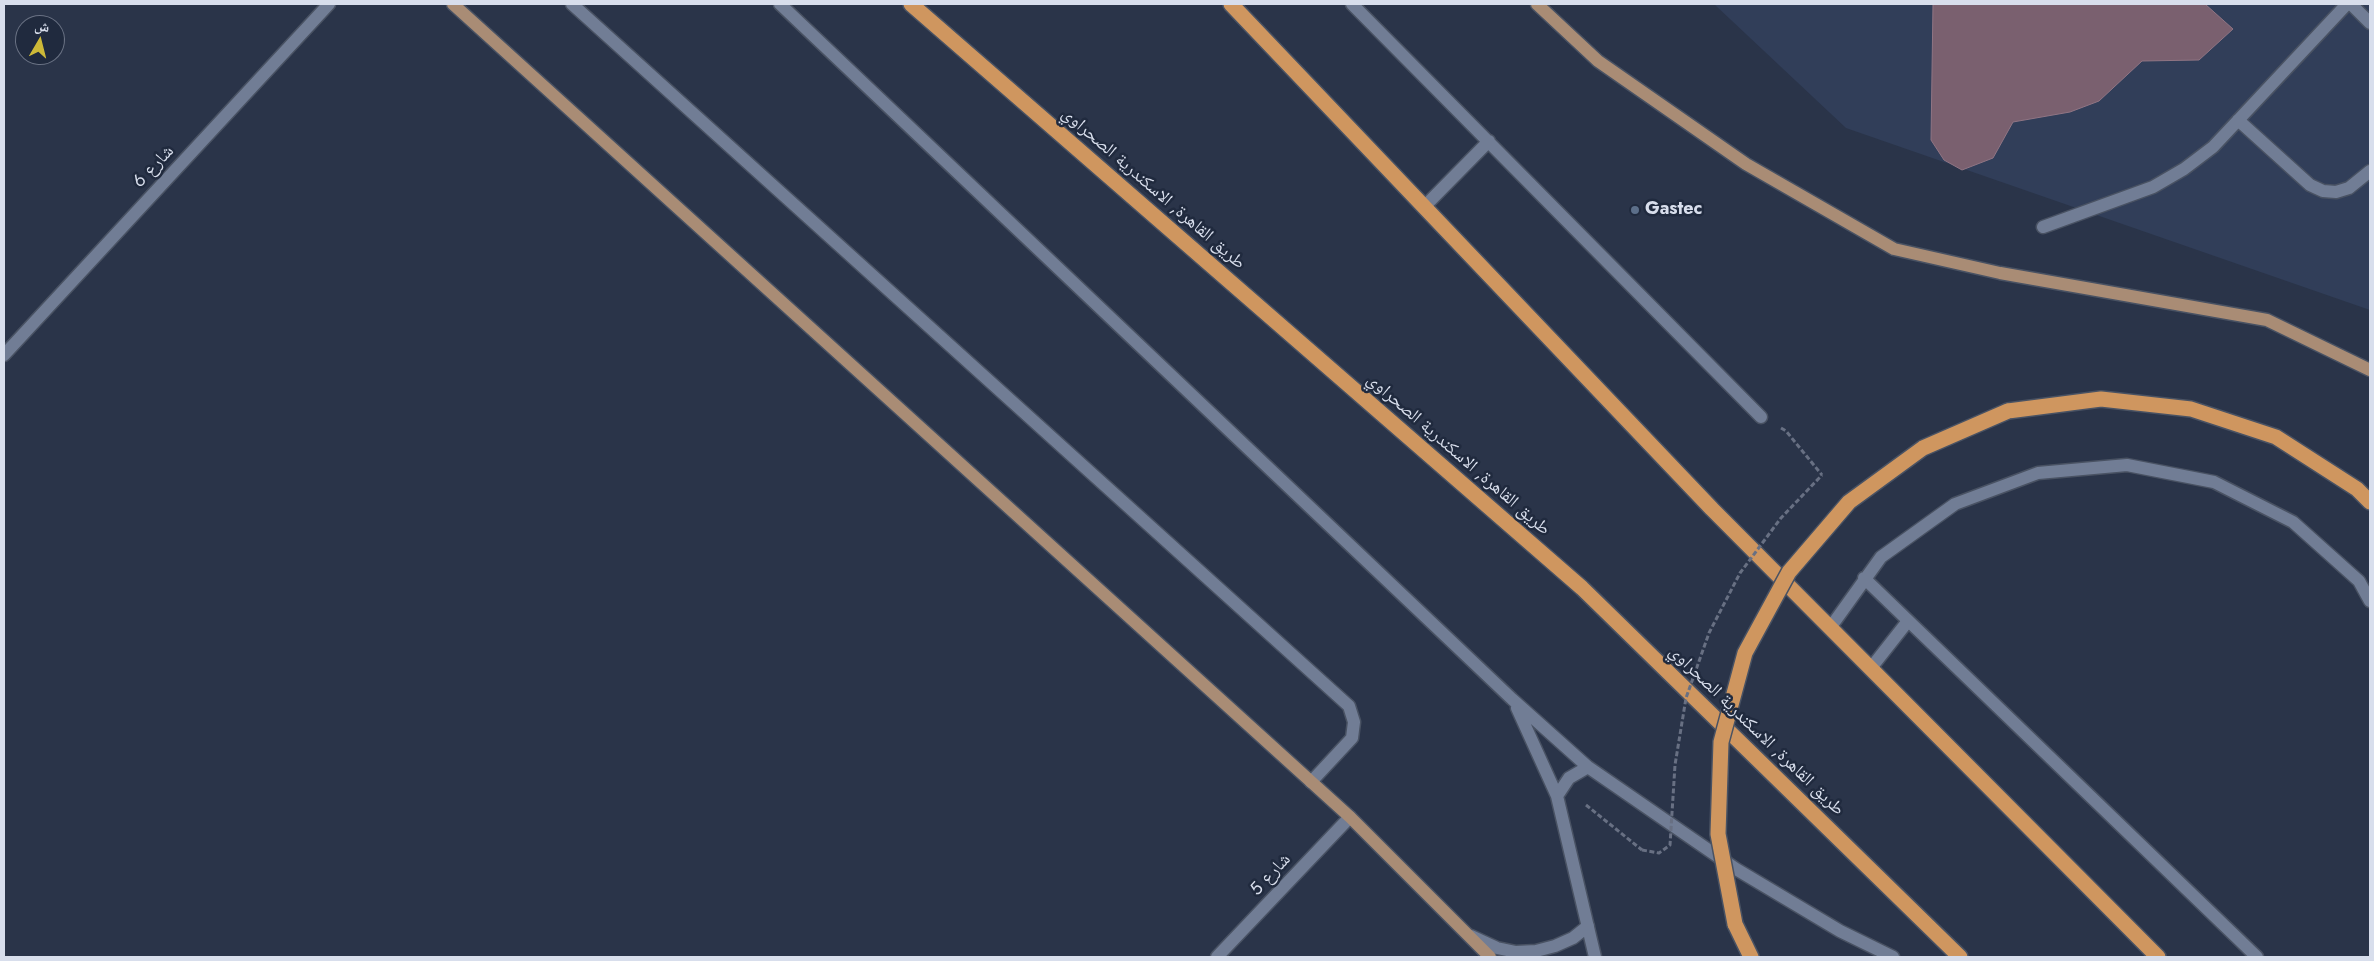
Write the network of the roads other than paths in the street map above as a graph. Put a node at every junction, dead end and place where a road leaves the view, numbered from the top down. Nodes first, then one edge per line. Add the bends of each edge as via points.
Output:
1 (330, 4) edge
2 (453, 4) edge
3 (572, 4) edge
4 (780, 4) edge
5 (911, 4) edge
6 (1231, 4) edge
7 (1352, 4) edge
8 (1537, 4) edge
9 (2347, 4) edge
10 (2351, 4) edge
11 (2370, 23) edge
12 (2238, 120) junction
13 (1489, 141) junction
14 (2370, 171) edge
15 (1424, 206) junction
16 (2043, 227) dead end
17 (4, 355) edge
18 (2370, 370) edge
19 (1761, 416) dead end
20 (2370, 502) edge
21 (1864, 578) junction
22 (2370, 601) edge
23 (1908, 621) junction
24 (1830, 628) junction
25 (1871, 668) junction
26 (1512, 699) junction
27 (1588, 767) junction
28 (1311, 782) junction
29 (1557, 796) junction
30 (1350, 817) junction
31 (1588, 926) junction
32 (1463, 930) junction
33 (1217, 957) edge
34 (1490, 957) edge
35 (1596, 957) edge
36 (1750, 957) edge
37 (1893, 957) edge
38 (1960, 957) edge
39 (2158, 957) edge
40 (2256, 957) edge

1 - 17 street, شارع 6
2 - 28 main road
3 - 28 street via 1349,706 1354,722 1352,738
4 - 26 street
5 - 38 highway, طريق القاهرة, الاسكندرية الصحراوي via 1582,588
6 - 15 highway
7 - 13 street
8 - 18 main road via 1598,61 1746,164 1894,248 2000,274 2267,320
9 - 12 street
10 - 11 street
12 - 14 street via 2310,185 2322,191 2336,192 2349,188
12 - 16 street via 2184,169 2153,187
13 - 15 street
13 - 19 street
15 - 24 highway
20 - 36 highway, bridge via 2357,489 2276,437 2191,408 2101,399 2008,412 1923,448 1849,502 1789,572 1745,653 1721,742 1718,834 1735,924
21 - 22 street via 1881,557 1955,504 2038,473 2127,465 2214,482 2293,522 2359,581
21 - 23 street
21 - 24 street
23 - 25 street
23 - 40 street
24 - 25 highway
25 - 39 highway
26 - 27 street
26 - 29 street
27 - 29 street via 1569,778
27 - 37 street via 1736,869 1840,931
28 - 30 main road
29 - 31 street
30 - 32 main road
30 - 33 street, شارع 5
31 - 32 street via 1564,942 1536,951 1516,952 1479,941
31 - 35 street
32 - 34 main road

